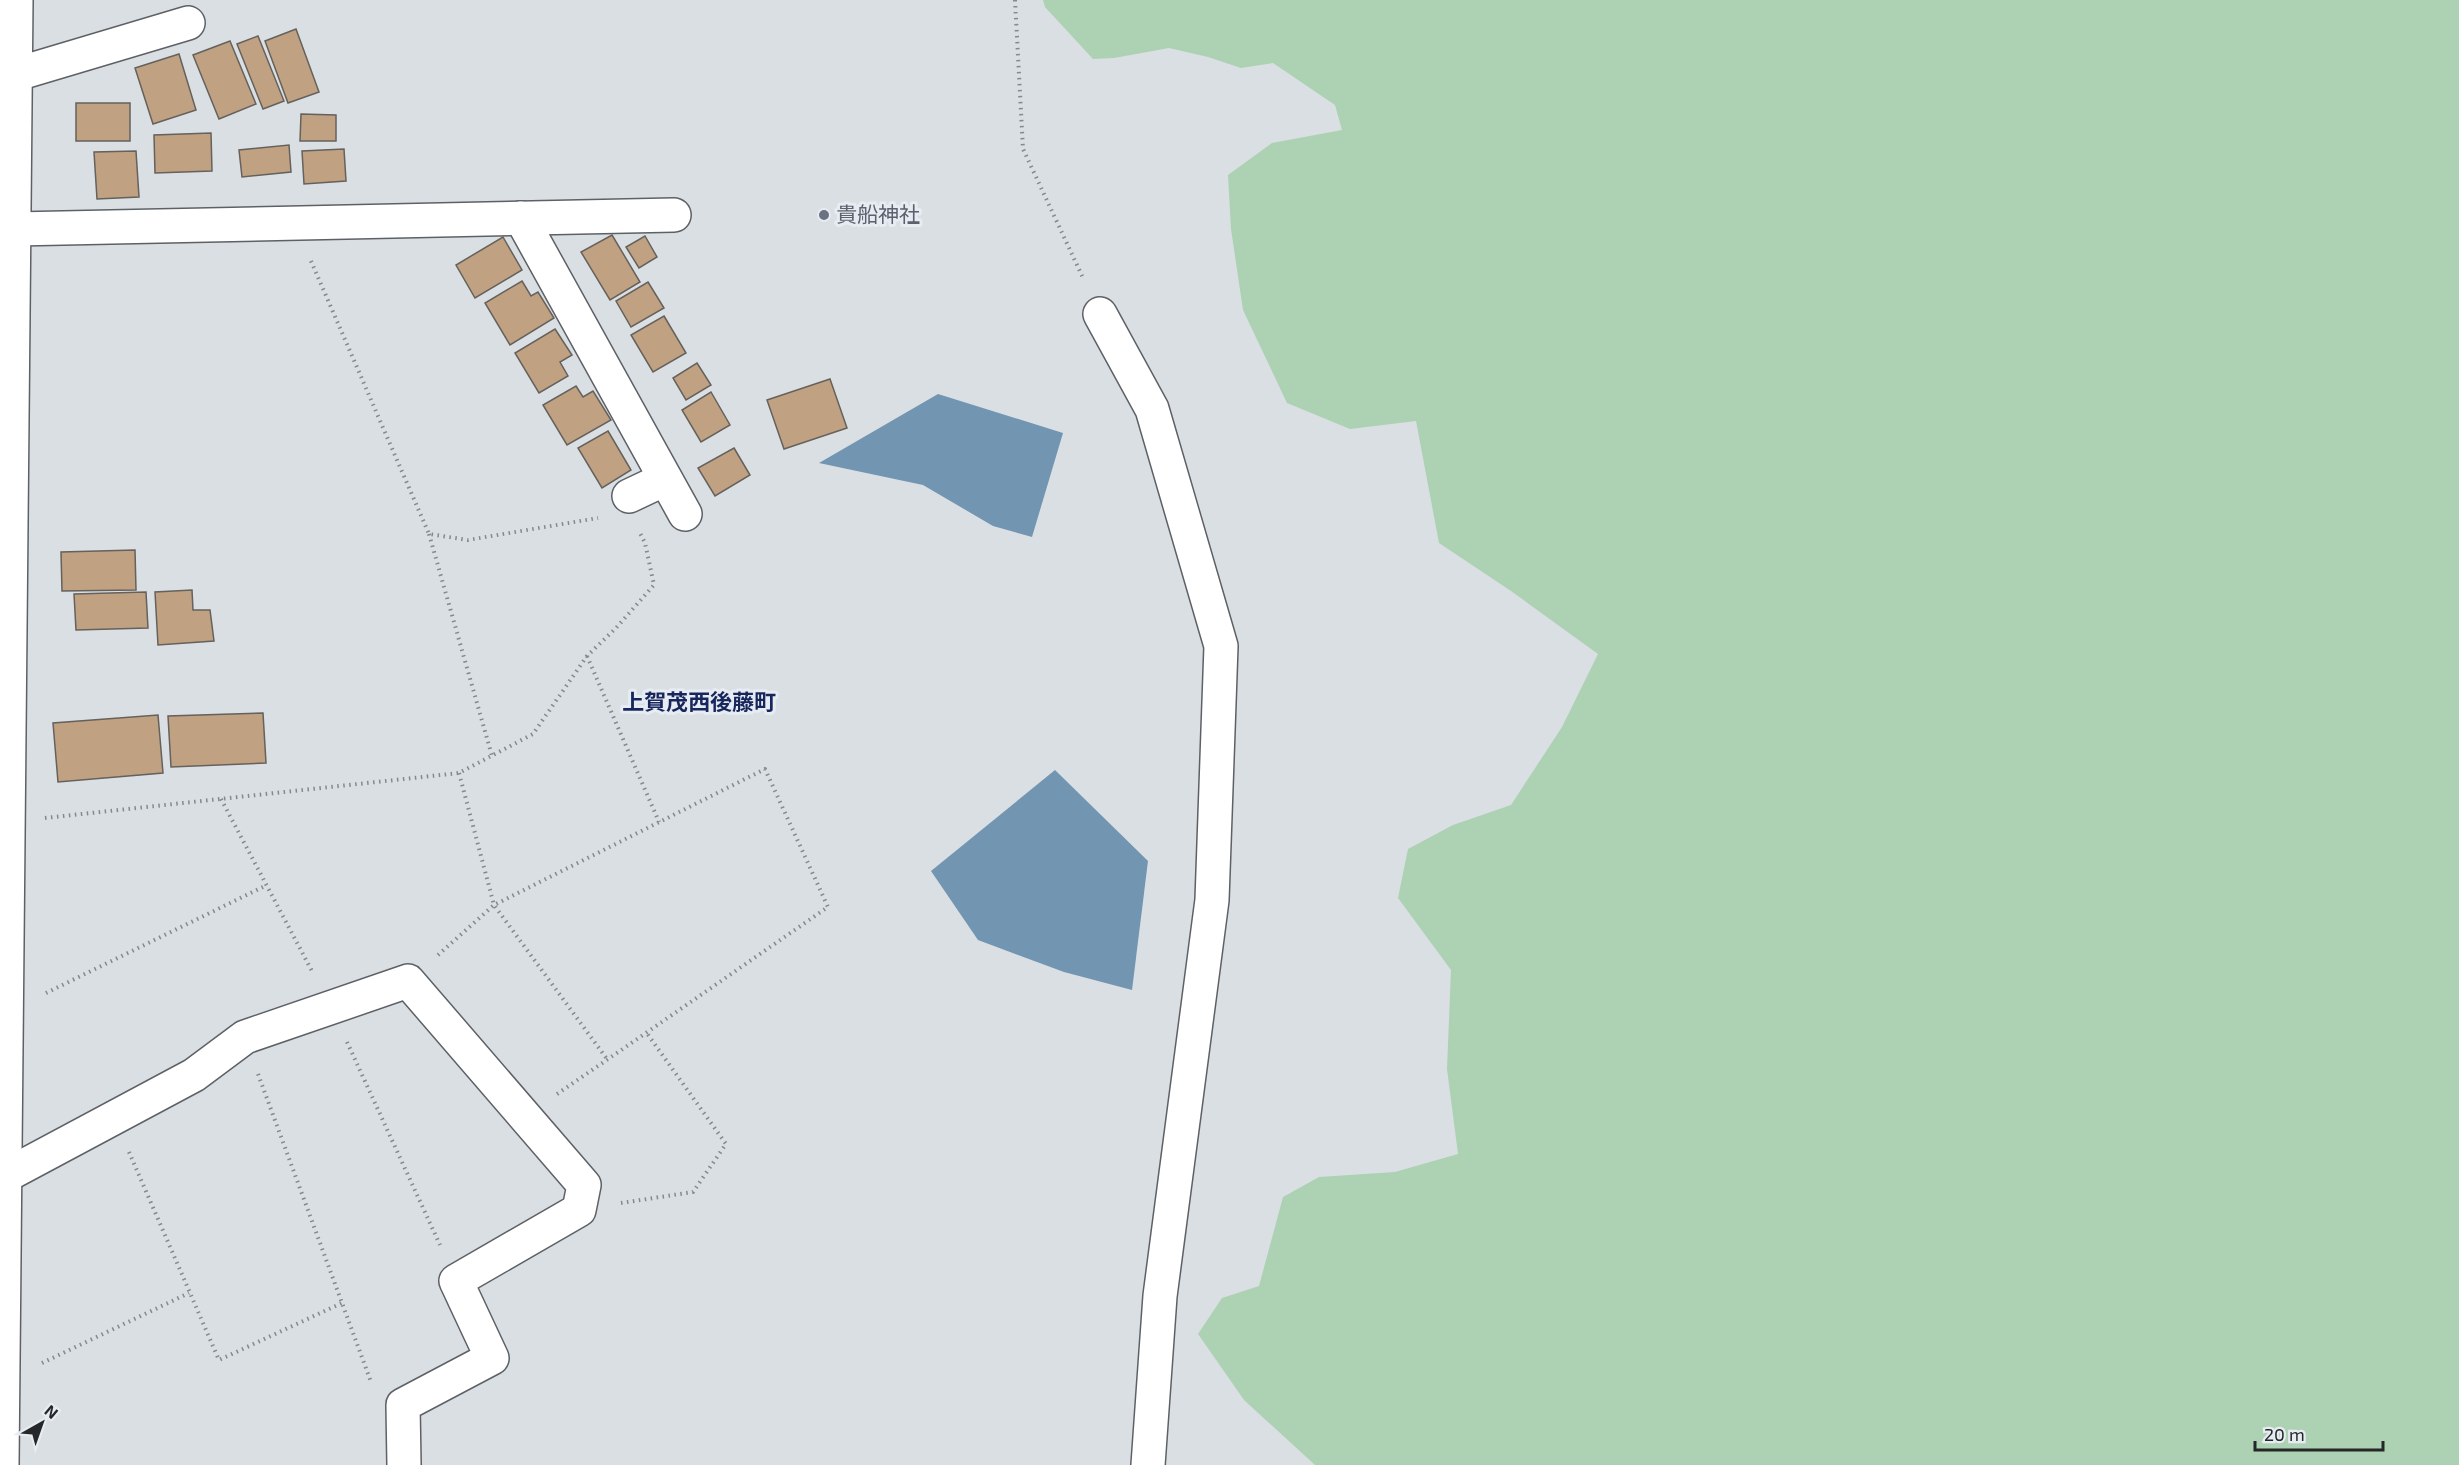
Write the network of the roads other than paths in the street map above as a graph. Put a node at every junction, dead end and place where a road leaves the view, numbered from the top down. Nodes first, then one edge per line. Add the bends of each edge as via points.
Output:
1 (16, 0) edge
2 (188, 23) dead end
3 (17, 74) junction
4 (8, 110) edge
5 (674, 215) dead end
6 (521, 218) junction
7 (15, 229) junction
8 (1100, 314) road end
9 (665, 479) junction
10 (623, 512) road end
11 (685, 514) dead end
12 (3, 1176) edge
13 (2, 1465) edge
14 (404, 1465) edge
15 (1148, 1465) edge

1 - 3 street
2 - 3 street
3 - 4 street
4 - 7 street
5 - 6 street
6 - 7 street
6 - 9 street
7 - 12 street
8 - 15 street via 1152,408 1221,646 1212,900 1160,1296
9 - 10 street
9 - 11 street
12 - 13 street
12 - 14 street via 194,1075 245,1036 408,981 584,1185 579,1210 456,1281 492,1358 403,1405

